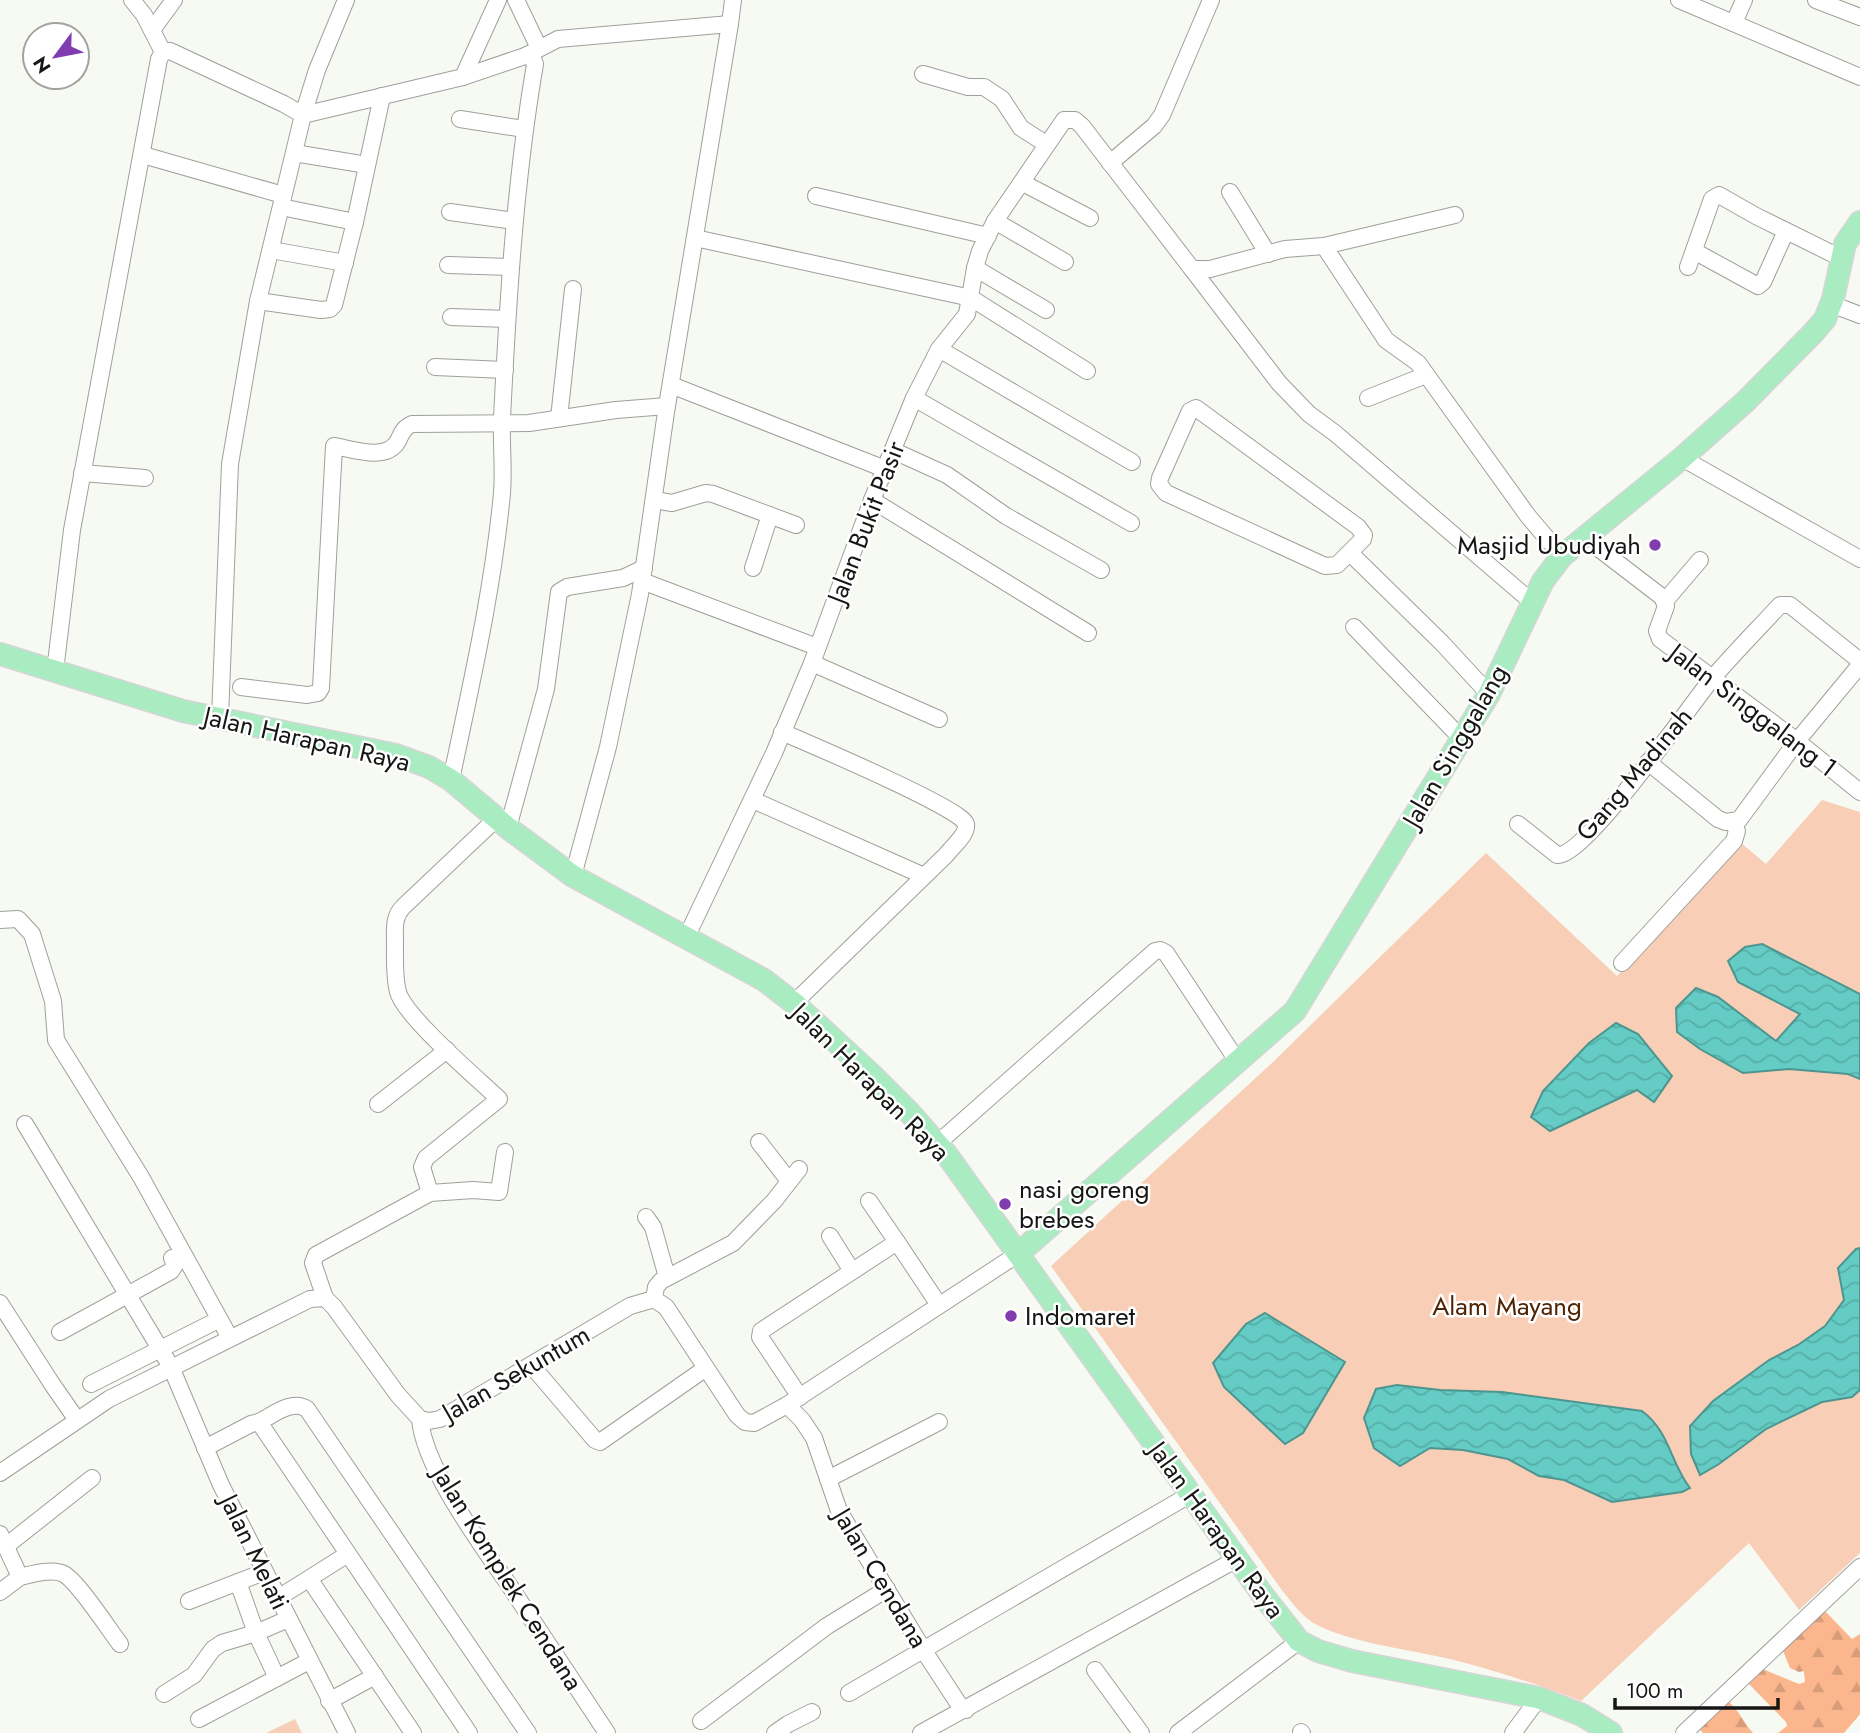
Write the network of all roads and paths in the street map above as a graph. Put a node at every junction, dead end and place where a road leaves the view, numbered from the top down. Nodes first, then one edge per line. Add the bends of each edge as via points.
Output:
1 (132, 0) edge
2 (174, 0) edge
3 (346, 0) edge
4 (498, 0) edge
5 (516, 0) edge
6 (733, 0) edge
7 (1211, 0) edge
8 (1679, 0) edge
9 (1744, 0) edge
10 (1816, 0) edge
11 (1860, 16) edge
12 (1734, 23) junction
13 (730, 24) junction
14 (152, 30) junction
15 (163, 52) junction
16 (533, 56) junction
17 (923, 74) dead end
18 (463, 77) junction
19 (1860, 77) edge
20 (382, 96) junction
21 (303, 115) junction
22 (460, 119) dead end
23 (524, 129) junction
24 (1046, 144) junction
25 (294, 153) junction
26 (143, 155) junction
27 (1110, 163) junction
28 (367, 165) junction
29 (1023, 183) junction
30 (1230, 192) dead end
31 (816, 196) dead end
32 (282, 201) junction
33 (450, 212) dead end
34 (1455, 215) dead end
35 (1090, 218) dead end
36 (514, 221) junction
37 (355, 222) junction
38 (1860, 222) edge
39 (991, 229) junction
40 (1786, 231) junction
41 (695, 238) junction
42 (1324, 246) junction
43 (271, 250) junction
44 (1268, 254) junction
45 (1841, 258) junction
46 (1065, 261) dead end
47 (345, 263) junction
48 (448, 265) dead end
49 (511, 267) junction
50 (975, 268) junction
51 (1192, 269) junction
52 (573, 289) dead end
53 (971, 298) junction
54 (258, 301) junction
55 (1832, 301) junction
56 (1860, 305) edge
57 (1046, 310) dead end
58 (1860, 315) edge
59 (451, 317) dead end
60 (507, 319) junction
61 (939, 349) junction
62 (435, 367) dead end
63 (505, 370) junction
64 (1087, 371) dead end
65 (1426, 374) junction
66 (671, 385) junction
67 (914, 398) junction
68 (1368, 398) dead end
69 (667, 407) junction
70 (559, 418) junction
71 (502, 422) junction
72 (894, 451) junction
73 (1682, 458) junction
74 (1132, 462) dead end
75 (885, 469) junction
76 (82, 473) junction
77 (145, 478) dead end
78 (654, 500) junction
79 (872, 500) junction
80 (770, 516) junction
81 (1131, 523) dead end
82 (796, 525) dead end
83 (1585, 538) junction
84 (1350, 553) junction
85 (1562, 556) junction
86 (1860, 559) edge
87 (1700, 560) dead end
88 (753, 568) dead end
89 (1101, 570) dead end
90 (643, 575) junction
91 (1665, 601) junction
92 (1533, 603) junction
93 (1354, 627) dead end
94 (1088, 633) dead end
95 (0, 654) edge
96 (814, 655) junction
97 (1860, 663) edge
98 (55, 671) junction
99 (1712, 680) junction
100 (241, 687) dead end
101 (1489, 694) junction
102 (220, 718) junction
103 (939, 719) dead end
104 (782, 732) junction
105 (1462, 739) junction
106 (1797, 741) junction
107 (1648, 762) junction
108 (451, 780) junction
109 (1860, 792) edge
110 (752, 800) junction
111 (1733, 822) junction
112 (502, 823) junction
113 (1518, 824) dead end
114 (573, 876) junction
115 (924, 876) junction
116 (0, 920) edge
117 (686, 938) junction
118 (1622, 963) dead end
119 (794, 1003) junction
120 (447, 1050) junction
121 (1238, 1062) junction
122 (378, 1104) dead end
123 (25, 1124) dead end
124 (759, 1142) dead end
125 (938, 1143) junction
126 (505, 1152) dead end
127 (430, 1193) junction
128 (869, 1201) dead end
129 (646, 1217) dead end
130 (830, 1236) dead end
131 (897, 1242) junction
132 (1018, 1254) junction
133 (172, 1258) dead end
134 (852, 1271) junction
135 (667, 1277) junction
136 (127, 1294) junction
137 (325, 1298) junction
138 (654, 1299) junction
139 (0, 1303) edge
140 (939, 1305) junction
141 (212, 1323) dead end
142 (60, 1332) dead end
143 (230, 1338) junction
144 (160, 1349) junction
145 (532, 1366) junction
146 (171, 1367) junction
147 (706, 1368) junction
148 (91, 1384) dead end
149 (794, 1401) junction
150 (77, 1419) junction
151 (420, 1419) junction
152 (259, 1422) junction
153 (939, 1422) dead end
154 (205, 1448) junction
155 (0, 1472) edge
156 (93, 1478) dead end
157 (828, 1479) junction
158 (1191, 1494) junction
159 (3, 1540) edge
160 (348, 1554) junction
161 (1237, 1559) junction
162 (1860, 1567) edge
163 (264, 1572) junction
164 (20, 1577) junction
165 (310, 1580) junction
166 (238, 1582) junction
167 (887, 1589) junction
168 (0, 1592) edge
169 (278, 1598) junction
170 (189, 1601) dead end
171 (288, 1619) junction
172 (256, 1633) junction
173 (1299, 1641) junction
174 (120, 1644) dead end
175 (924, 1651) junction
176 (309, 1661) junction
177 (1095, 1670) dead end
178 (374, 1676) junction
179 (277, 1678) junction
180 (849, 1693) dead end
181 (164, 1694) dead end
182 (1539, 1698) junction
183 (329, 1701) junction
184 (966, 1710) junction
185 (812, 1712) dead end
186 (199, 1719) dead end
187 (701, 1721) dead end
188 (347, 1733) edge
189 (413, 1733) edge
190 (469, 1733) edge
191 (528, 1733) edge
192 (607, 1733) edge
193 (775, 1733) edge
194 (921, 1733) edge
195 (1141, 1733) edge
196 (1178, 1733) edge
197 (1513, 1733) edge
198 (1611, 1733) edge
199 (1684, 1733) edge

1 - 14 street
2 - 14 street
3 - 21 street
4 - 18 street
5 - 16 street
6 - 13 street
7 - 27 street via 1162,115
8 - 12 street
9 - 12 street
10 - 11 street
12 - 19 street
13 - 16 street via 558,39
13 - 41 street
14 - 15 street
15 - 21 street via 170,51
15 - 26 street
16 - 18 street
16 - 23 street
17 - 24 street via 984,87 1002,99 1021,128
18 - 20 street
20 - 21 street
20 - 28 street
21 - 25 street
22 - 23 street
23 - 36 street
24 - 27 street, Jalan Bukit Pasir via 1064,120 1075,120
24 - 29 street, Jalan Bukit Pasir
25 - 28 street
25 - 32 street
26 - 32 street
26 - 76 street
27 - 51 street
28 - 37 street
29 - 35 street
29 - 39 street, Jalan Bukit Pasir
30 - 44 street
31 - 39 street
32 - 37 street
32 - 43 street
33 - 36 street
34 - 42 street
36 - 49 street
37 - 47 street
38 - 45 main road, Jalan Singgalang
39 - 46 street
39 - 50 street, Jalan Bukit Pasir
40 - 40 street via 1717,196 1691,259 1758,286
40 - 45 street
41 - 53 street
41 - 66 street
42 - 44 street
42 - 65 street via 1386,340
43 - 47 street
43 - 54 street
44 - 51 street
45 - 55 main road, Jalan Singgalang
47 - 54 street via 330,309
48 - 49 street
49 - 60 street
50 - 53 street, Jalan Bukit Pasir
50 - 57 street
51 - 92 street via 1279,383 1309,414
52 - 70 street
53 - 61 street, Jalan Bukit Pasir via 967,314
53 - 64 street
54 - 102 street via 230,464
55 - 56 street
55 - 58 street
55 - 73 main road, Jalan Singgalang via 1814,332
59 - 60 street
60 - 63 street
61 - 67 street, Jalan Bukit Pasir
61 - 74 street
62 - 63 street
63 - 71 street
65 - 68 street
65 - 85 street
66 - 69 street
66 - 75 street
67 - 72 street, Jalan Bukit Pasir
67 - 81 street
69 - 70 street
69 - 78 street
70 - 71 street
71 - 100 street via 412,424 391,449 381,453 334,446 321,688 307,695
71 - 108 street via 502,490 484,625
72 - 75 street, Jalan Bukit Pasir
72 - 89 street via 947,475 1006,516
73 - 83 main road, Jalan Singgalang
73 - 86 street
75 - 79 street, Jalan Bukit Pasir
76 - 77 street
76 - 98 street
78 - 80 street via 672,503 706,493
78 - 90 street
79 - 94 street
79 - 96 street, Jalan Bukit Pasir
80 - 82 street
80 - 88 street
83 - 85 main road, Jalan Singgalang
83 - 91 street, Jalan Singgalang 1
84 - 84 street via 1364,535 1358,527 1199,410 1191,409 1160,478 1161,489 1325,566 1337,565
84 - 101 street
85 - 92 main road, Jalan Singgalang
87 - 91 street
90 - 96 street
90 - 112 street via 565,587 559,592 546,689
90 - 114 street via 608,747
91 - 99 street, Jalan Singgalang 1 via 1657,636
92 - 101 main road, Jalan Singgalang
93 - 105 street
95 - 98 main road, Jalan Harapan Raya
96 - 103 street
96 - 104 street, Jalan Bukit Pasir
97 - 99 street, Gang Madinah via 1786,604 1780,605
97 - 106 street
98 - 102 main road, Jalan Harapan Raya
99 - 106 street, Jalan Singgalang 1
99 - 107 street, Gang Madinah
101 - 105 main road, Jalan Singgalang
102 - 108 main road, Jalan Harapan Raya via 396,755
104 - 110 street, Jalan Bukit Pasir
104 - 115 street via 964,819 965,831
105 - 121 main road, Jalan Singgalang via 1301,1003
106 - 109 street, Jalan Singgalang 1
106 - 111 street
107 - 111 street via 1718,820
107 - 113 street, Gang Madinah via 1603,819 1563,855
108 - 112 main road, Jalan Harapan Raya
110 - 115 street
110 - 117 street, Jalan Bukit Pasir
111 - 118 street via 1737,831 1734,841
112 - 114 main road, Jalan Harapan Raya
112 - 120 street via 395,918 398,993
114 - 117 main road, Jalan Harapan Raya
115 - 119 street
116 - 143 street via 19,919 32,934 53,1001 56,1040 141,1177
117 - 119 main road, Jalan Harapan Raya via 764,980
119 - 125 main road, Jalan Harapan Raya
120 - 122 street
120 - 127 street via 499,1099 426,1158 422,1167
121 - 125 street via 1166,953 1155,951
121 - 132 main road, Jalan Singgalang
123 - 136 street, Jalan Melati
124 - 135 street via 794,1175 733,1243
125 - 132 main road, Jalan Harapan Raya
126 - 127 street via 499,1192
127 - 137 street via 316,1255 313,1263
128 - 131 street
129 - 135 street
130 - 134 street
131 - 134 street
131 - 140 street
132 - 140 street
132 - 158 main road, Jalan Harapan Raya
133 - 136 street via 171,1271
134 - 149 street, Jalan Cendana via 760,1332
135 - 138 street via 656,1287
136 - 142 street
136 - 144 street, Jalan Melati
137 - 143 street via 310,1298
137 - 151 street, Jalan Sekuntum
138 - 145 street, Jalan Sekuntum via 630,1306
138 - 147 street via 666,1307
139 - 150 street
140 - 149 street
141 - 144 street
143 - 146 street
144 - 146 street, Jalan Melati
144 - 148 street
145 - 147 street via 600,1443
145 - 151 street, Jalan Sekuntum via 440,1419
146 - 150 street
146 - 154 street, Jalan Melati
147 - 149 street via 745,1422 754,1423
149 - 157 street, Jalan Cendana via 814,1437
150 - 155 street
151 - 192 street, Jalan Komplek Cendana via 421,1433 441,1478 467,1523
152 - 154 street
152 - 160 street
152 - 191 street via 293,1405 307,1409
153 - 157 street
154 - 163 street, Jalan Melati
156 - 159 street
157 - 167 street, Jalan Cendana via 839,1511
158 - 161 main road, Jalan Harapan Raya
158 - 175 street
159 - 164 street
160 - 165 street
160 - 190 street
161 - 173 main road, Jalan Harapan Raya
161 - 184 street
162 - 199 street
163 - 166 street
163 - 169 street, Jalan Melati
164 - 168 street
164 - 174 street via 64,1574
165 - 169 street
165 - 178 street
166 - 170 street
166 - 172 street
167 - 175 street, Jalan Cendana
167 - 187 street via 827,1626
169 - 171 street, Jalan Melati
171 - 172 street
171 - 176 street, Jalan Melati
172 - 179 street
172 - 181 street via 222,1643 194,1675
173 - 182 main road, Jalan Harapan Raya via 1352,1661
173 - 196 street
175 - 180 street
175 - 184 street, Jalan Cendana
176 - 179 street
176 - 183 street, Jalan Melati
177 - 195 street
178 - 183 street
178 - 189 street
179 - 186 street
182 - 197 street
182 - 198 main road, Jalan Harapan Raya via 1582,1714
183 - 188 street, Jalan Melati
184 - 194 street
185 - 193 street

